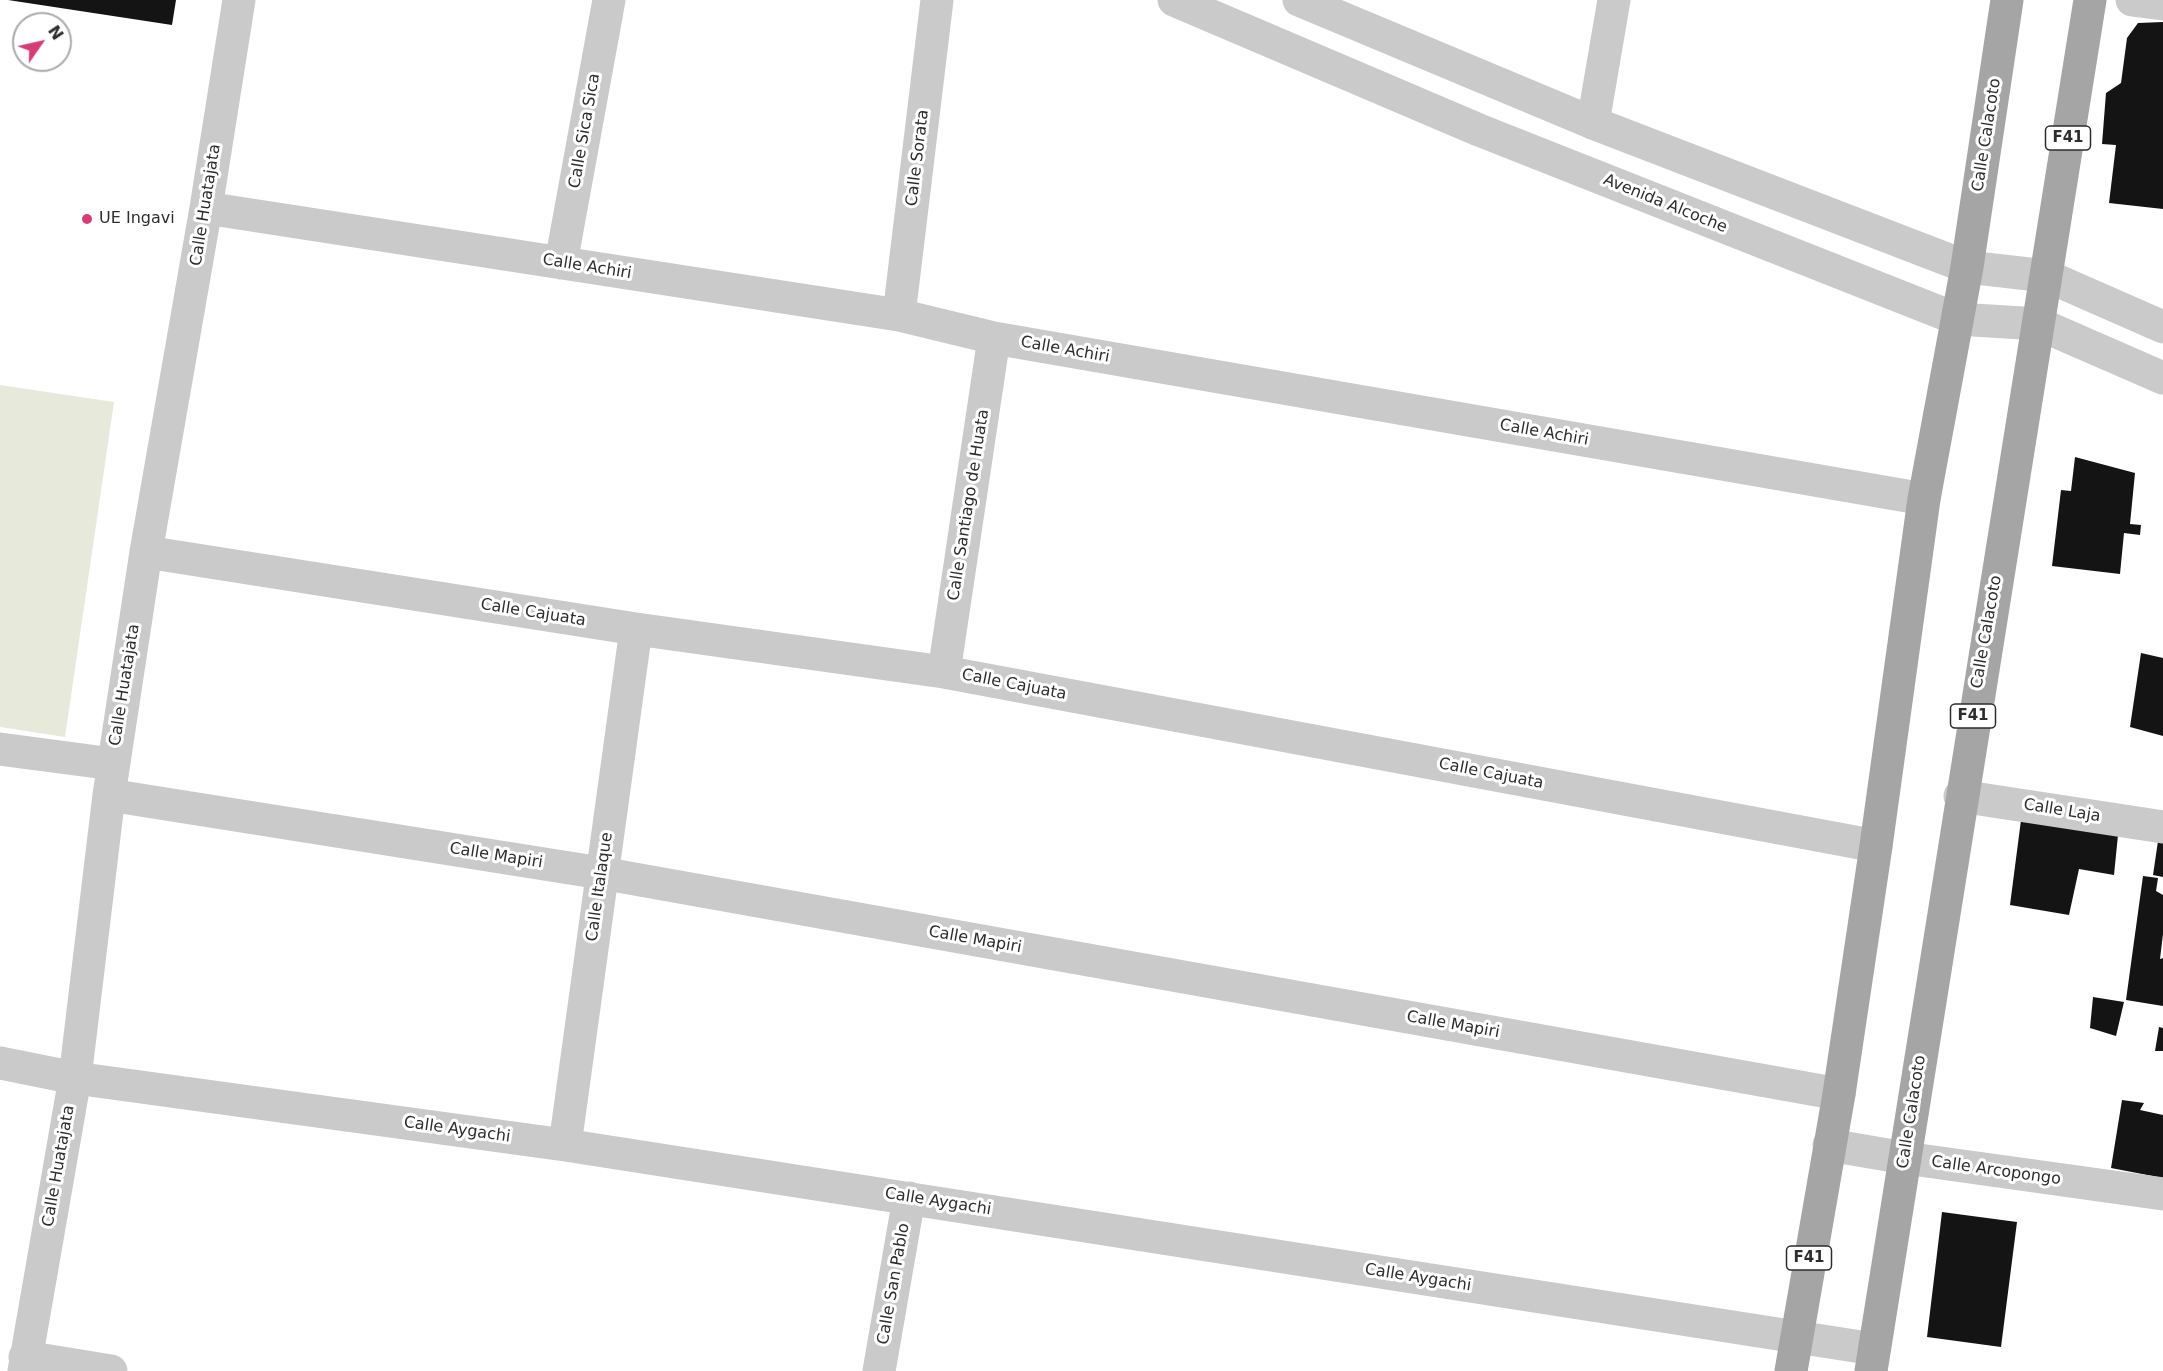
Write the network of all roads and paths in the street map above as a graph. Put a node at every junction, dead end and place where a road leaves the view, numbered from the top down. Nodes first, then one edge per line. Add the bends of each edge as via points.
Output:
1 (239, 0) edge
2 (609, 0) edge
3 (938, 0) edge
4 (1174, 0) edge
5 (1299, 0) edge
6 (1614, 0) edge
7 (2007, 0) edge
8 (2090, 0) edge
9 (2132, 0) edge
10 (2163, 4) edge
11 (1593, 123) junction
12 (206, 208) junction
13 (561, 263) junction
14 (1966, 267) junction
15 (2047, 276) junction
16 (899, 315) junction
17 (1957, 319) junction
18 (2039, 324) junction
19 (2163, 327) edge
20 (994, 338) junction
21 (2163, 378) edge
22 (1924, 499) junction
23 (146, 552) junction
24 (636, 629) junction
25 (944, 672) junction
26 (0, 749) edge
27 (111, 779) junction
28 (1960, 796) junction
29 (2163, 827) edge
30 (1876, 846) junction
31 (601, 873) junction
32 (0, 1063) edge
33 (75, 1078) junction
34 (1839, 1094) junction
35 (565, 1145) junction
36 (1829, 1145) junction
37 (1905, 1158) junction
38 (2163, 1194) edge
39 (909, 1198) junction
40 (1796, 1338) junction
41 (1872, 1360) edge
42 (24, 1364) edge
43 (111, 1371) edge
44 (879, 1371) edge
45 (1791, 1371) edge

1 - 12 street, Calle Huatajata
2 - 13 street, Calle Sica Sica
3 - 16 street, Calle Sorata
4 - 17 street, Avenida Alcoche via 1479,130
5 - 11 street
6 - 11 street
7 - 14 main road, Calle Calacoto / F41
8 - 15 main road, Calle Calacoto / F41
9 - 10 street
11 - 14 street
12 - 13 street, Calle Achiri
12 - 23 street, Calle Huatajata
13 - 16 street, Calle Achiri
14 - 15 street
14 - 17 main road, Calle Calacoto / F41
15 - 18 main road, Calle Calacoto / F41
15 - 19 street
16 - 20 street, Calle Achiri
17 - 18 street, Avenida Alcoche
17 - 22 main road, Calle Calacoto / F41
18 - 21 street, Avenida Alcoche
18 - 28 main road, Calle Calacoto / F41
20 - 22 street, Calle Achiri
20 - 25 street, Calle Santiago de Huata
22 - 30 main road, Calle Calacoto / F41
23 - 24 street, Calle Cajuata
23 - 27 street, Calle Huatajata
24 - 25 street, Calle Cajuata
24 - 31 street, Calle Italaque
25 - 30 street, Calle Cajuata
26 - 27 street, Calle Mapiri
27 - 31 street, Calle Mapiri
27 - 33 street, Calle Huatajata
28 - 29 street, Calle Laja
28 - 37 main road, Calle Calacoto / F41
30 - 34 main road, Calle Calacoto / F41
31 - 34 street, Calle Mapiri
31 - 35 street, Calle Italaque
32 - 33 street, Calle Aygachi
33 - 35 street, Calle Aygachi
33 - 42 street, Calle Huatajata
34 - 36 main road, Calle Calacoto / F41
35 - 39 street, Calle Aygachi
36 - 37 street, Calle Arcopongo
36 - 40 main road, Calle Calacoto / F41
37 - 38 street, Calle Arcopongo
37 - 41 main road, Calle Calacoto / F41
39 - 40 street, Calle Aygachi
39 - 44 street, Calle San Pablo
40 - 41 street, Calle Aygachi
40 - 45 main road, Calle Calacoto / F41
42 - 43 street

